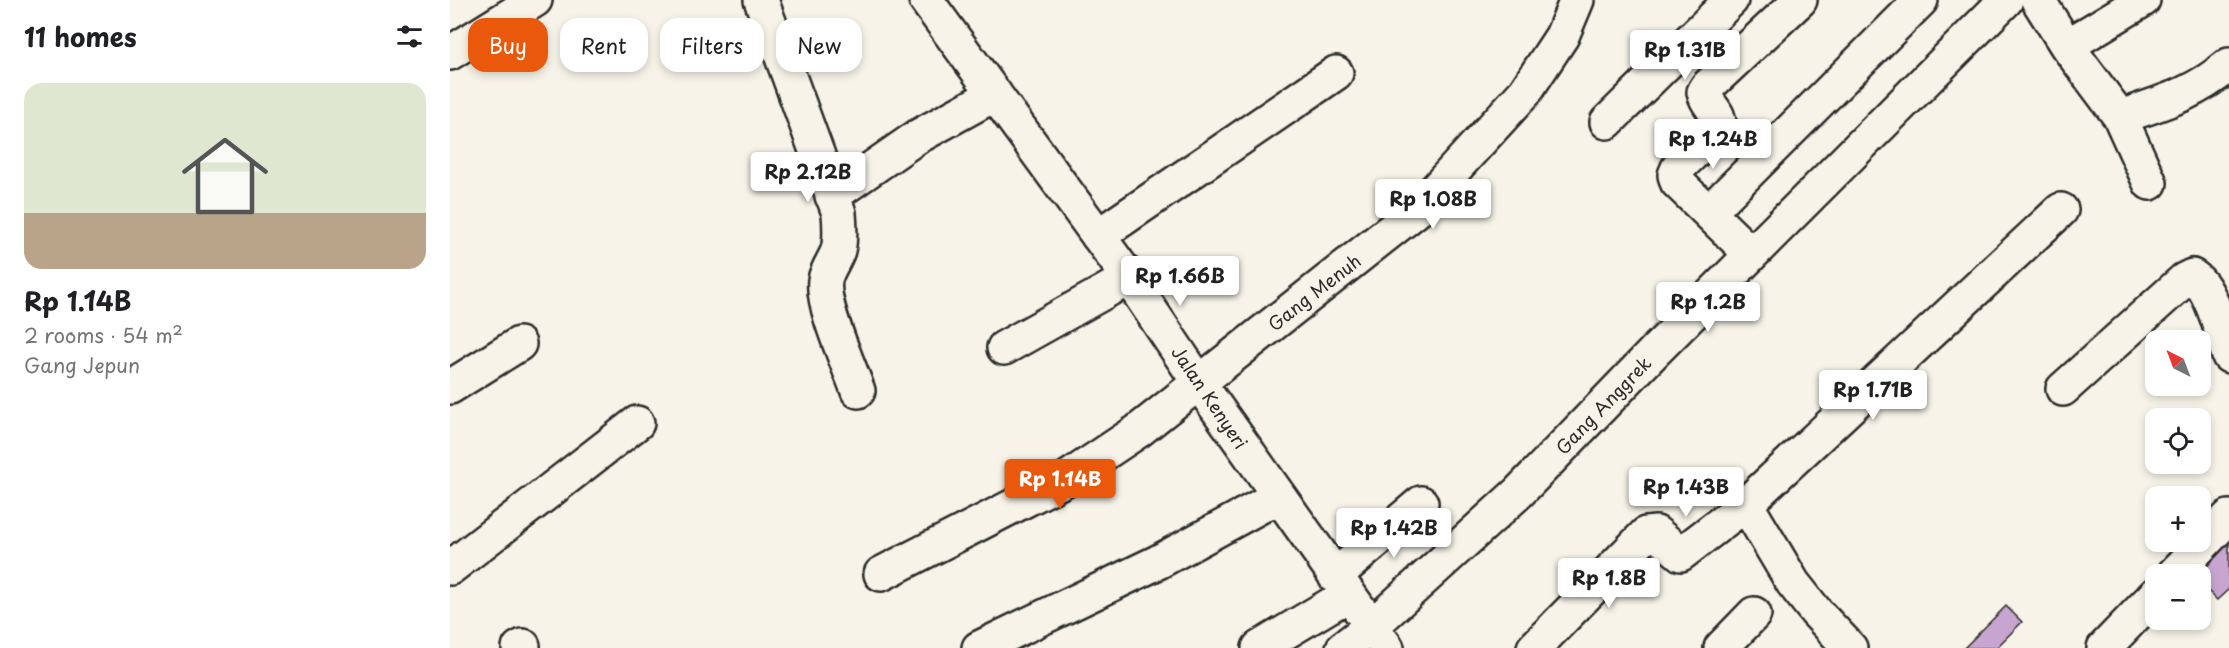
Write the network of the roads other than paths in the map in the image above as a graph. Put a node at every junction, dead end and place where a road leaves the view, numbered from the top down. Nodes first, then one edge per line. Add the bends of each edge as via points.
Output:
1 (535, 0) edge
2 (761, 0) edge
3 (926, 0) edge
4 (1578, 0) edge
5 (1731, 0) edge
6 (1800, 0) edge
7 (1921, 0) edge
8 (2006, 0) edge
9 (2037, 0) edge
10 (2143, 0) edge
11 (2067, 46) junction
12 (450, 53) edge
13 (2229, 65) edge
14 (1336, 73) dead end
15 (995, 94) junction
16 (2120, 117) junction
17 (1607, 122) dead end
18 (2151, 183) dead end
19 (832, 196) junction
20 (2061, 210) dead end
21 (1710, 211) junction
22 (1098, 236) junction
23 (1751, 254) junction
24 (1129, 278) junction
25 (519, 344) dead end
26 (1004, 348) dead end
27 (2229, 356) edge
28 (1199, 382) junction
29 (450, 387) edge
30 (2063, 389) dead end
31 (858, 391) dead end
32 (637, 423) dead end
33 (1280, 496) junction
34 (1421, 503) dead end
35 (1746, 504) junction
36 (2229, 517) edge
37 (2184, 564) edge
38 (450, 568) edge
39 (880, 574) dead end
40 (1342, 585) junction
41 (2145, 605) edge
42 (1754, 615) dead end
43 (1379, 637) edge
44 (979, 648) edge
45 (1259, 648) edge
46 (1343, 648) edge
47 (1534, 648) edge
48 (1721, 648) edge
49 (1850, 648) edge
50 (2104, 648) edge

1 - 12 street
2 - 19 street
3 - 15 street, Jalan Kenyeri
4 - 28 street, Gang Menuh via 1562,36 1525,92 1417,210
5 - 17 street
6 - 21 street via 1704,92 1718,114 1719,128 1675,175 1677,182
7 - 21 street
8 - 23 street, Gang Anggrek
9 - 11 street
10 - 11 street
11 - 16 street
13 - 16 street via 2190,93
14 - 22 street
15 - 19 street via 916,136
15 - 22 street, Jalan Kenyeri
16 - 18 street
19 - 31 street via 839,213 840,235 825,282 826,293 831,318
20 - 35 street
21 - 23 street
22 - 24 street, Jalan Kenyeri
23 - 43 street, Gang Anggrek
24 - 26 street
24 - 28 street, Jalan Kenyeri
25 - 29 street
27 - 30 street via 2210,299 2200,280 2192,276
28 - 33 street, Jalan Kenyeri
28 - 39 street, Gang Menuh via 1138,431 1066,479
32 - 38 street
33 - 40 street, Jalan Kenyeri
33 - 44 street via 1158,562
34 - 40 street
35 - 47 street via 1681,554 1656,533 1646,534
35 - 49 street via 1793,583
36 - 37 street
40 - 43 street, Jalan Kenyeri
40 - 45 street
41 - 50 street
42 - 48 street
43 - 46 street, Gang Anggrek

